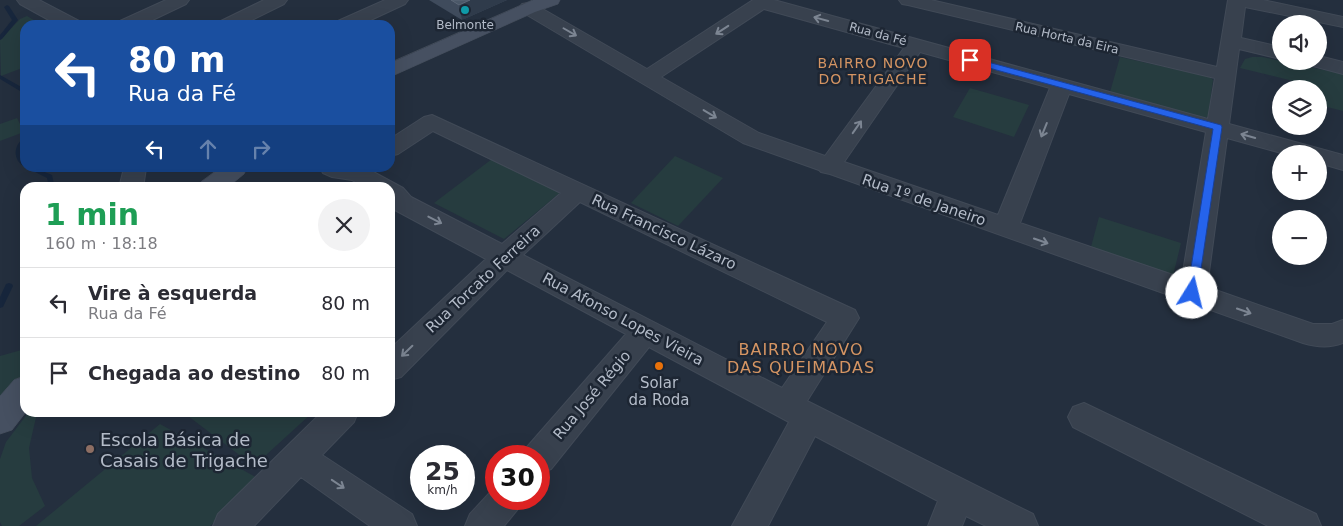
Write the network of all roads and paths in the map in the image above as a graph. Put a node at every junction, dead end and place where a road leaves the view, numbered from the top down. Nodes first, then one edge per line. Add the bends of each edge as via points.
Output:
1 (26, 0) edge
2 (180, 0) edge
3 (278, 0) edge
4 (399, 0) edge
5 (551, 0) edge
6 (908, 0) edge
7 (1237, 0) edge
8 (764, 1) edge
9 (528, 8) junction
10 (63, 20) edge
11 (138, 20) edge
12 (238, 20) edge
13 (356, 20) edge
14 (1343, 22) edge
15 (1232, 42) junction
16 (916, 45) junction
17 (1272, 51) edge
18 (1327, 64) edge
19 (1343, 68) edge
20 (395, 69) edge
21 (1226, 75) junction
22 (648, 77) junction
23 (1062, 85) junction
24 (1218, 127) junction
25 (1281, 145) edge
26 (395, 147) edge
27 (1327, 158) edge
28 (1343, 163) edge
29 (829, 167) junction
30 (230, 172) edge
31 (362, 172) edge
32 (218, 182) edge
33 (377, 182) edge
34 (578, 191) junction
35 (395, 196) edge
36 (1005, 228) junction
37 (505, 257) junction
38 (1192, 293) junction
39 (646, 331) junction
40 (1343, 331) edge
41 (395, 363) edge
42 (20, 396) edge
43 (798, 412) junction
44 (338, 417) edge
45 (1084, 417) dead end
46 (0, 420) edge
47 (550, 445) edge
48 (298, 457) junction
49 (958, 494) junction
50 (496, 510) edge
51 (230, 526) edge
52 (400, 526) edge
53 (482, 526) edge
54 (749, 526) edge
55 (944, 526) edge
56 (1021, 526) edge
57 (1304, 526) edge

1 - 10 street
2 - 11 street
3 - 12 street
4 - 13 street
5 - 9 street
6 - 21 street, Rua Horta da Eira
7 - 14 street
7 - 15 street
16 -> 8 street, Rua da Fé
8 -> 22 street
9 - 20 street
9 -> 22 street, Rua 1º de Janeiro
15 - 17 street
15 - 21 street
16 - 23 street, Rua da Fé
29 -> 16 street
18 - 19 street
21 - 24 street
22 -> 29 street, Rua 1º de Janeiro via 751,138
23 - 24 street, Rua da Fé
23 -> 36 street
25 -> 24 street, Rua da Fé
24 - 38 street
26 - 34 street, Rua Francisco Lázaro via 432,122
27 - 28 street
29 - 36 street, Rua 1º de Janeiro
30 - 32 street
31 - 33 street, Rua Afonso Lopes Vieira
34 - 37 street, Rua Torcato Ferreira
34 - 43 street, Rua Francisco Lázaro via 845,318
35 -> 37 street, Rua Afonso Lopes Vieira via 402,204
36 -> 38 street, Rua 1º de Janeiro
37 - 39 street, Rua Afonso Lopes Vieira
37 -> 41 street, Rua Torcato Ferreira
38 -> 40 street, Rua 1º de Janeiro via 1313,335 1334,335
39 - 43 street, Rua Afonso Lopes Vieira
39 - 47 street, Rua José Régio
42 - 46 street
43 - 49 street, Rua Afonso Lopes Vieira
43 - 54 street, Rua Francisco Lázaro
44 - 48 street
45 - 57 street
48 - 51 street
48 -> 52 street
49 - 55 street
49 - 56 street, Rua Afonso Lopes Vieira
50 - 53 street

